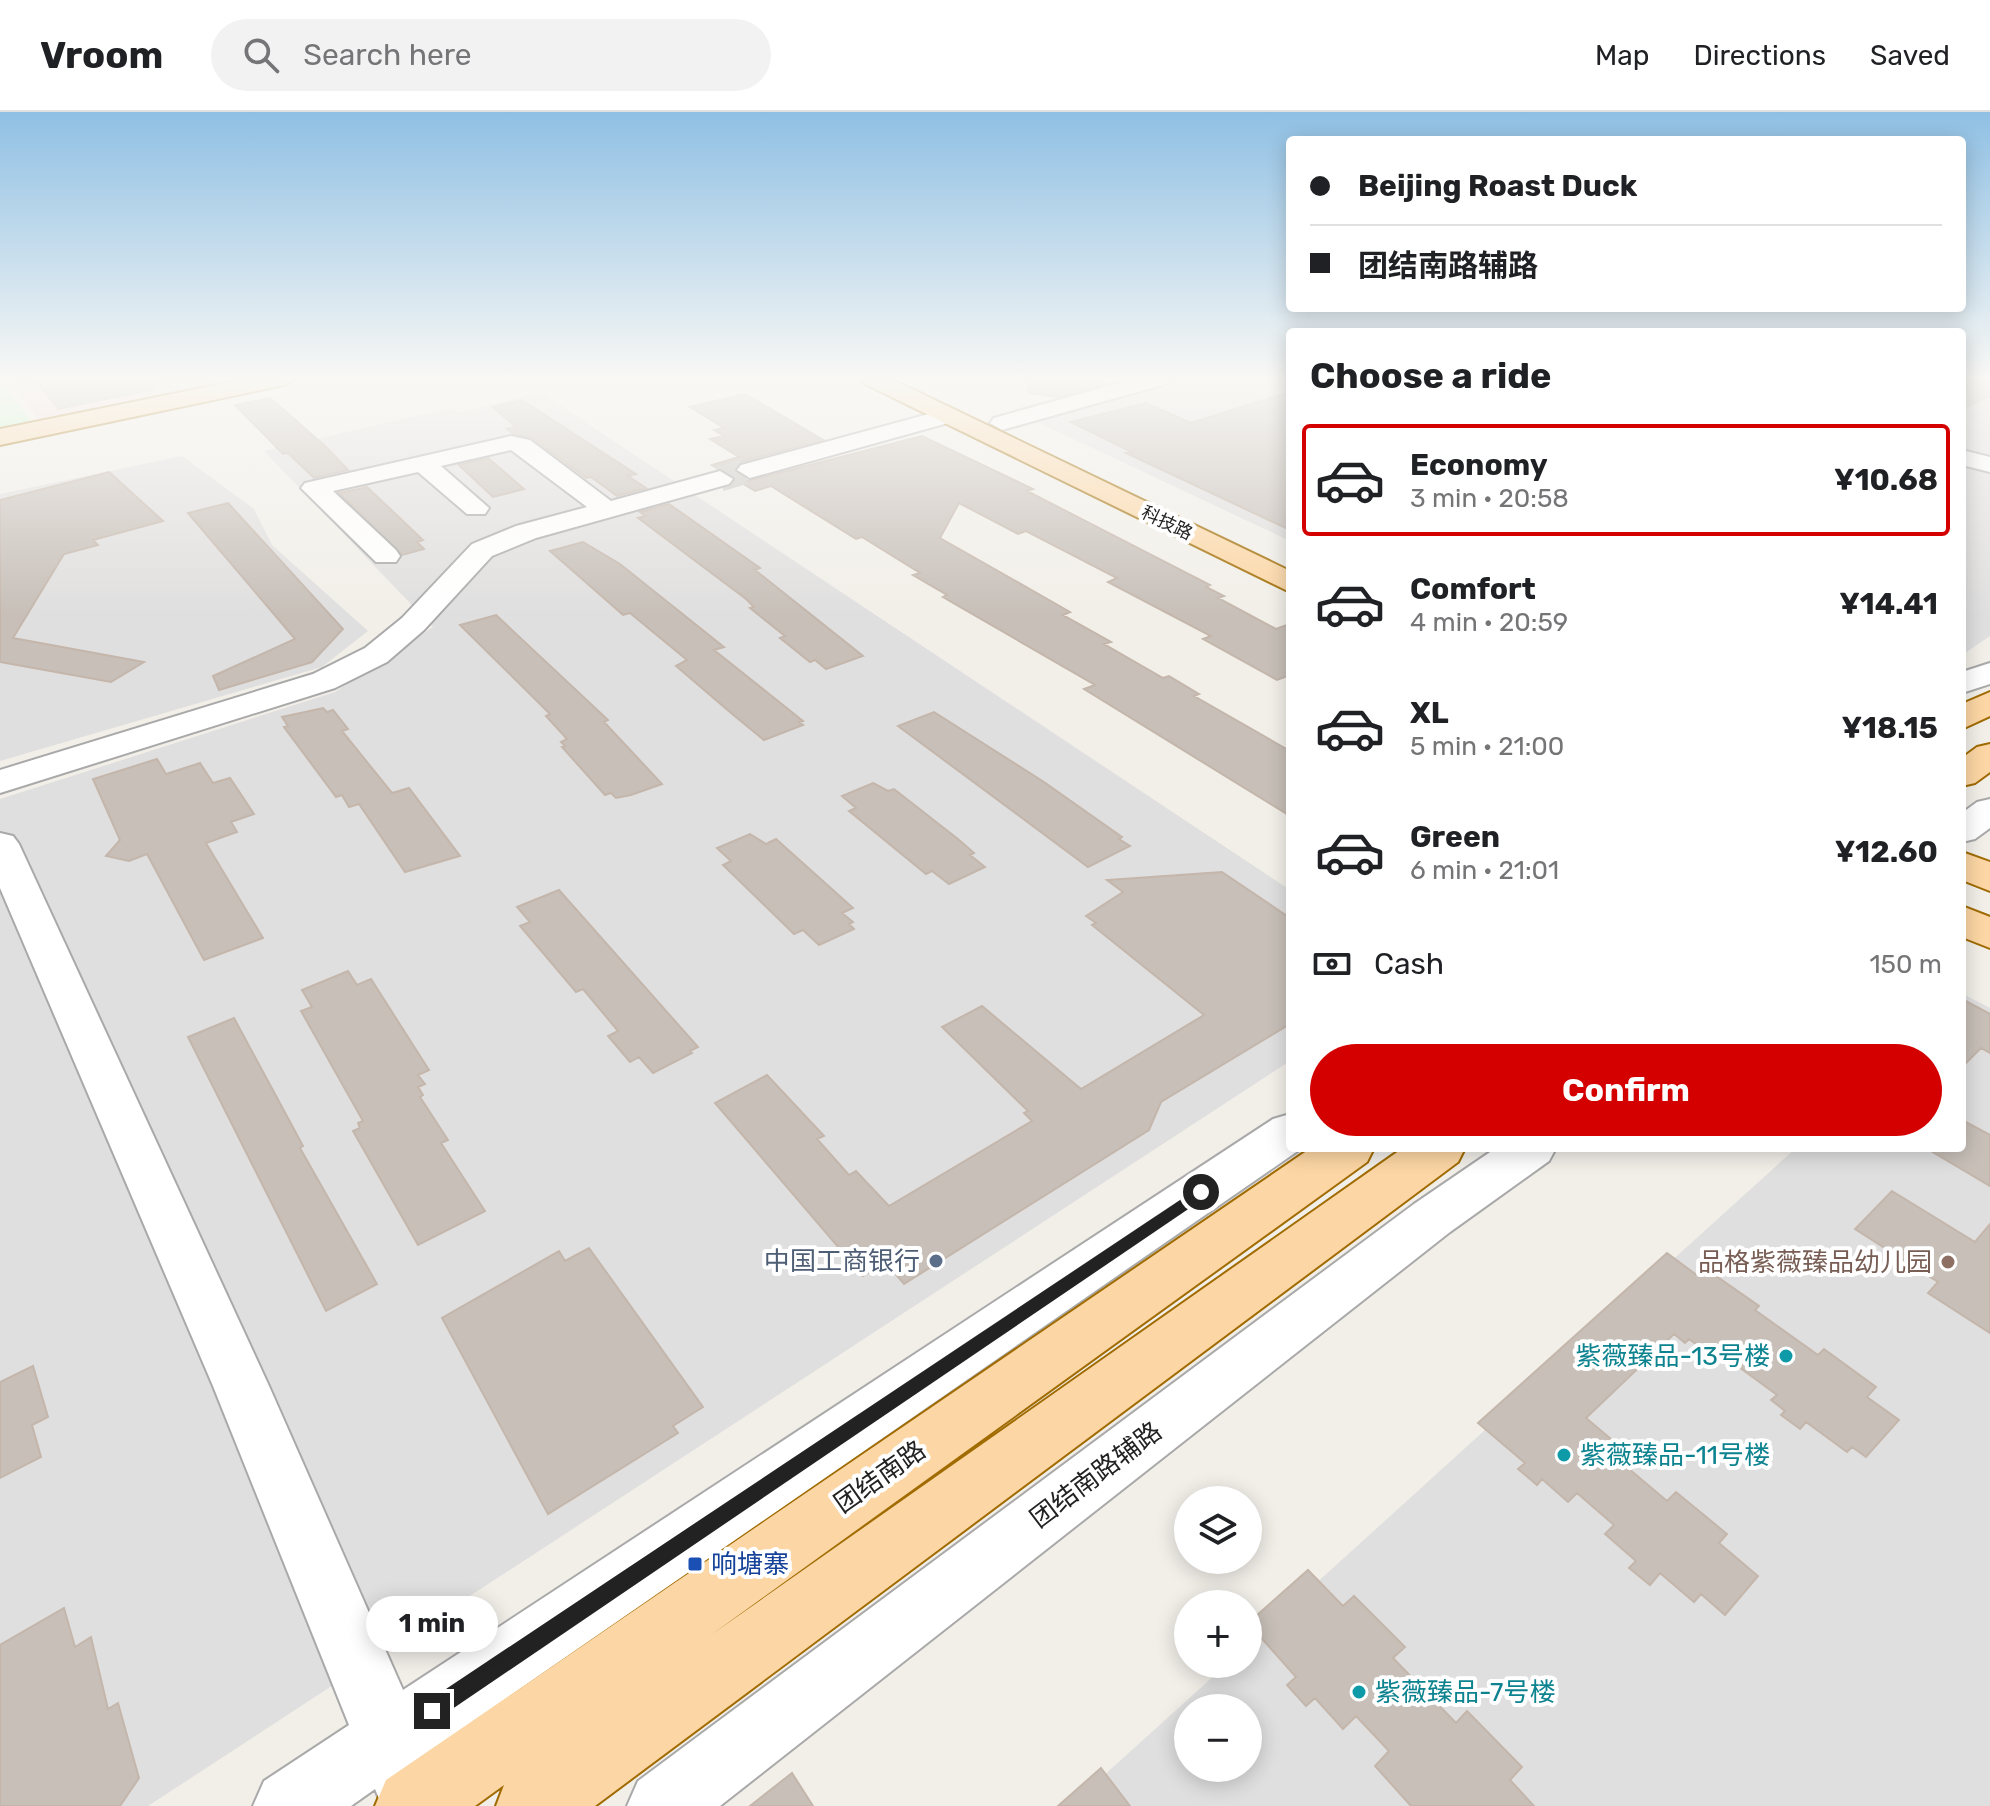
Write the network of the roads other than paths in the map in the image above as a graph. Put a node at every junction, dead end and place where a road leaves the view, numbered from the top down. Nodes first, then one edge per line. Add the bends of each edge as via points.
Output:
1 (441, 457) edge
2 (535, 457) edge
3 (797, 457) edge
4 (1031, 457) edge
5 (1074, 457) edge
6 (1966, 458) edge
7 (421, 462) junction
8 (1990, 465) edge
9 (750, 470) tunnel mouth
10 (720, 479) tunnel mouth
11 (476, 508) dead end
12 (607, 510) junction
13 (386, 556) dead end
14 (1286, 558) edge
15 (1286, 581) edge
16 (1990, 673) edge
17 (1966, 682) edge
18 (1990, 702) edge
19 (1966, 716) edge
20 (1990, 755) edge
21 (1966, 772) edge
22 (0, 782) edge
23 (1990, 810) edge
24 (1966, 828) edge
25 (0, 844) edge
26 (1966, 866) edge
27 (1990, 878) edge
28 (1966, 922) edge
29 (1990, 934) edge
30 (1286, 1135) edge
31 (1343, 1152) edge
32 (1434, 1152) edge
33 (1526, 1152) edge
34 (388, 1740) junction
35 (416, 1805) edge
36 (289, 1806) edge
37 (533, 1806) edge
38 (663, 1806) edge

1 - 7 street
2 - 12 street
3 - 9 street
4 - 15 main road, 科技路
5 - 14 main road, 科技路
6 - 8 street
7 - 11 street
7 - 13 street via 314,488
10 - 12 street
12 - 22 street via 482,550 413,624 376,655 324,681
16 - 17 street
18 - 19 main road
20 - 21 main road
23 - 24 street
25 - 34 street via 241,1386
26 - 27 main road
28 - 29 main road
30 - 34 street
31 - 35 main road, 团结南路
32 - 37 main road
33 - 38 street, 团结南路辅路 via 1432,1218
34 - 35 street
34 - 36 street

